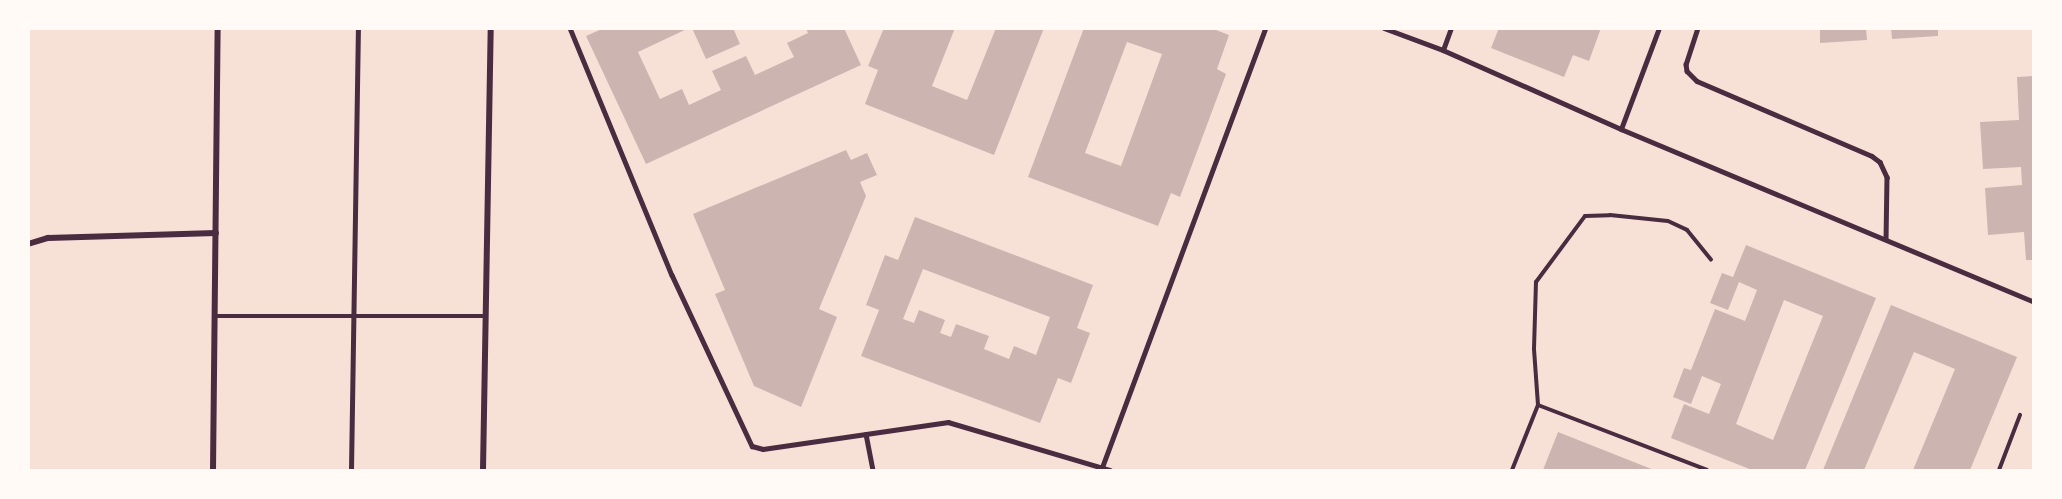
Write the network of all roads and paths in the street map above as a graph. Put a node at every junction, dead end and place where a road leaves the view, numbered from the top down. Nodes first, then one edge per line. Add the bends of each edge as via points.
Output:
1 (218, 28) edge
2 (357, 28) edge
3 (491, 28) edge
4 (570, 28) edge
5 (1265, 28) edge
6 (1384, 28) edge
7 (1451, 28) edge
8 (1659, 28) edge
9 (1698, 28) edge
10 (1443, 50) junction
11 (1621, 129) junction
12 (216, 233) junction
13 (1886, 238) junction
14 (28, 244) edge
15 (1711, 260) dead end
16 (2034, 302) edge
17 (215, 316) junction
18 (354, 316) junction
19 (486, 316) junction
20 (1538, 405) junction
21 (2020, 415) dead end
22 (866, 434) junction
23 (1101, 469) edge
24 (213, 471) edge
25 (351, 471) edge
26 (483, 471) edge
27 (873, 471) edge
28 (1110, 471) edge
29 (1512, 471) edge
30 (1707, 471) edge
31 (1999, 471) edge

1 - 12 street
2 - 18 lane
3 - 19 street
4 - 22 lane via 672,275 752,446 763,449
5 - 23 lane
6 - 10 lane
7 - 10 lane
8 - 11 lane
9 - 13 lane via 1686,64 1697,81 1880,162 1887,177
10 - 11 lane
11 - 13 lane
12 - 14 street via 48,238
12 - 17 street
13 - 16 lane
15 - 20 path via 1687,230 1668,221 1610,214 1585,216 1536,282 1534,349
17 - 18 lane
17 - 24 street
18 - 19 lane
18 - 25 lane
19 - 26 street
20 - 29 path
20 - 30 path
21 - 31 path
22 - 23 lane via 948,422
22 - 27 lane
23 - 28 lane

